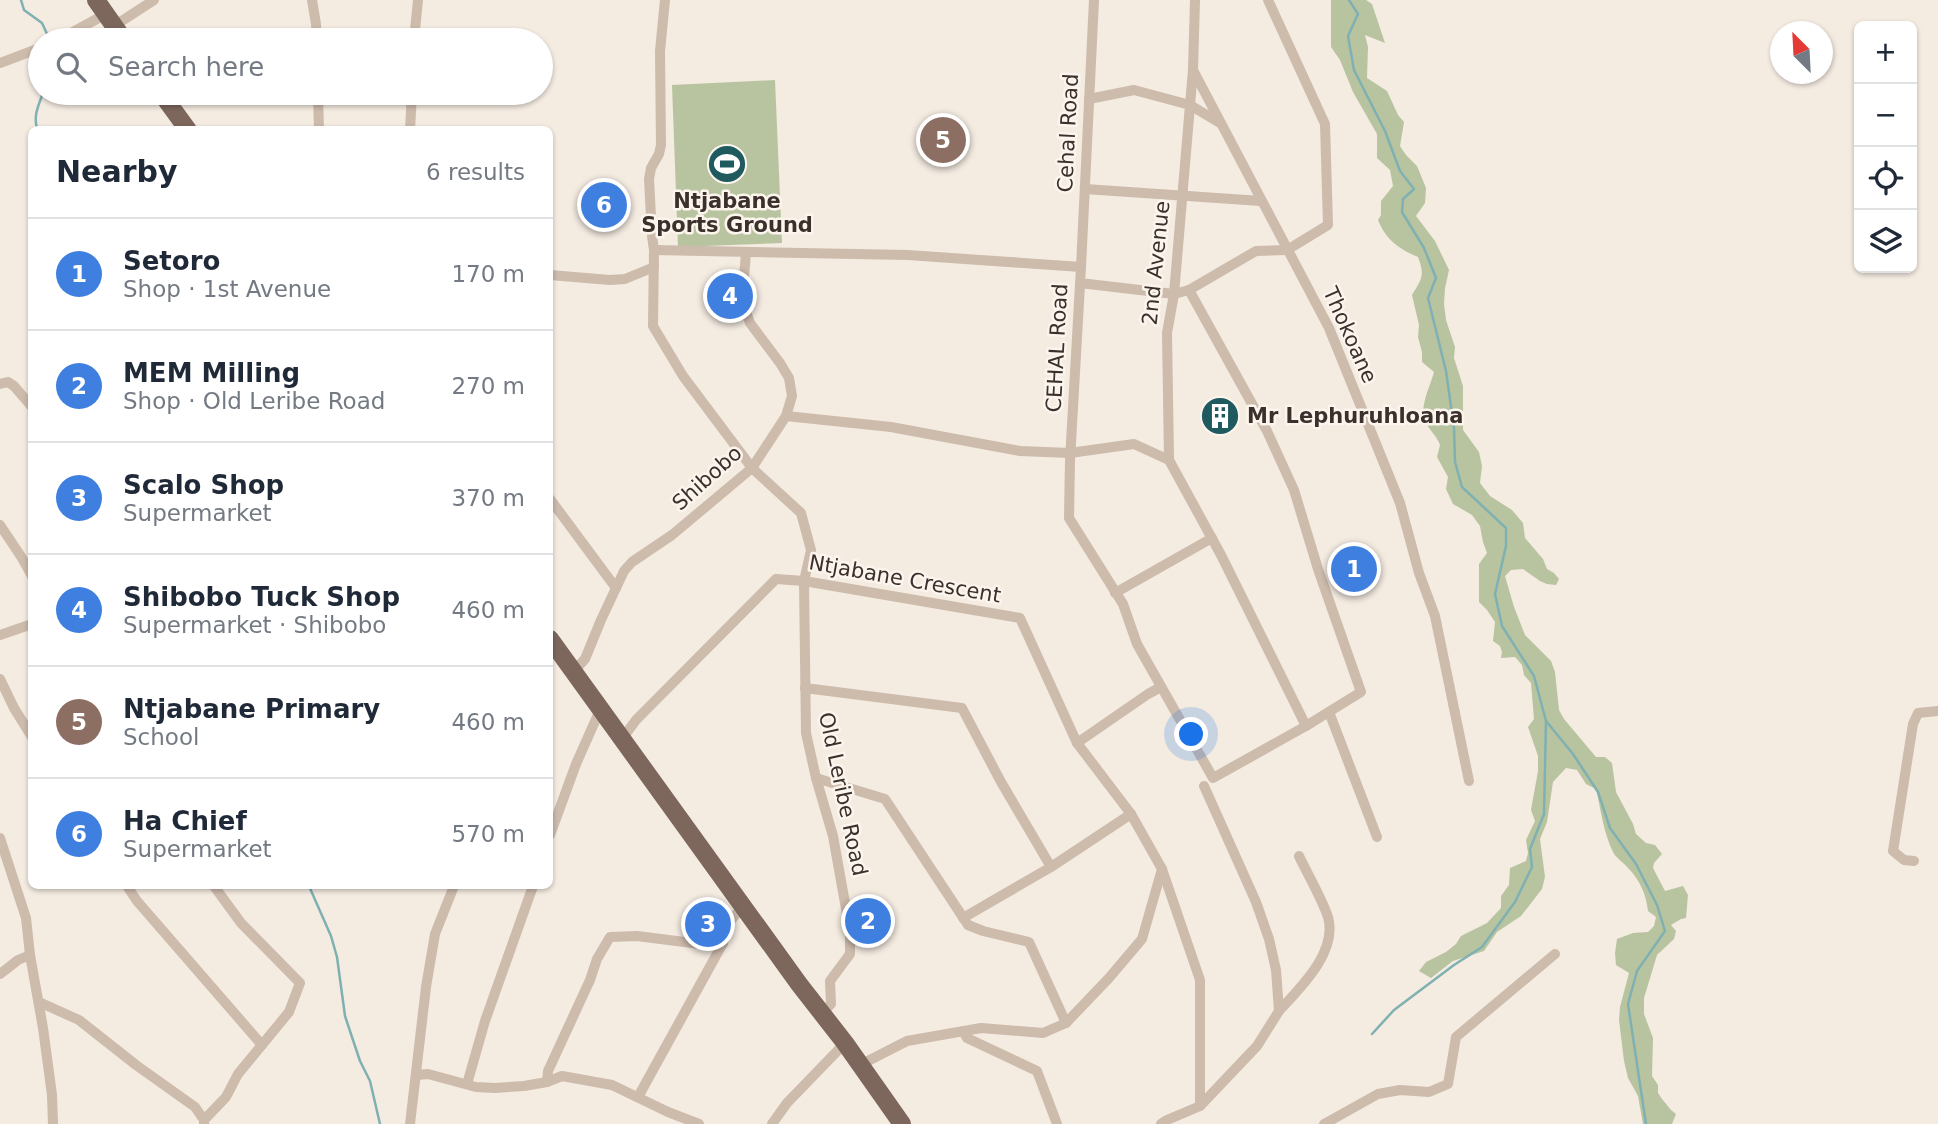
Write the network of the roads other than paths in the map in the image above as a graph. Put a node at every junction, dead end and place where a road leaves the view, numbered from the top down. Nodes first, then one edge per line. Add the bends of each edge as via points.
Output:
1 (154, 0) edge
2 (312, 0) edge
3 (418, 0) edge
4 (665, 0) edge
5 (1094, 0) edge
6 (1195, 0) edge
7 (1268, 0) edge
8 (110, 20) edge
9 (89, 28) edge
10 (316, 28) edge
11 (415, 28) edge
12 (28, 52) edge
13 (0, 63) edge
14 (1193, 70) junction
15 (1089, 99) junction
16 (170, 105) edge
17 (318, 105) edge
18 (411, 105) edge
19 (1190, 105) junction
20 (1220, 123) junction
21 (185, 126) edge
22 (319, 126) edge
23 (410, 126) edge
24 (1085, 189) junction
25 (1182, 196) junction
26 (1261, 201) junction
27 (654, 250) junction
28 (1287, 250) junction
29 (747, 253) junction
30 (654, 267) junction
31 (1081, 267) junction
32 (553, 275) edge
33 (1080, 283) junction
34 (1189, 290) junction
35 (1174, 294) junction
36 (0, 384) edge
37 (28, 402) edge
38 (786, 416) junction
39 (1070, 453) junction
40 (1169, 460) junction
41 (752, 468) junction
42 (553, 503) edge
43 (0, 525) edge
44 (1212, 538) junction
45 (28, 569) edge
46 (804, 581) junction
47 (616, 588) junction
48 (1115, 593) junction
49 (28, 625) edge
50 (0, 635) edge
51 (553, 643) edge
52 (573, 672) junction
53 (0, 679) edge
54 (1161, 687) junction
55 (805, 688) junction
56 (600, 710) junction
57 (1938, 711) edge
58 (1329, 712) junction
59 (1306, 726) junction
60 (28, 731) edge
61 (622, 739) junction
62 (1077, 743) junction
63 (816, 778) junction
64 (1469, 781) dead end
65 (1208, 782) junction
66 (1132, 814) junction
67 (553, 827) edge
68 (1377, 837) dead end
69 (0, 838) edge
70 (1299, 856) dead end
71 (1913, 861) dead end
72 (1051, 867) junction
73 (1162, 869) junction
74 (129, 889) edge
75 (216, 889) edge
76 (453, 889) edge
77 (532, 889) edge
78 (744, 908) junction
79 (963, 918) junction
80 (723, 943) junction
81 (1555, 954) dead end
82 (30, 955) junction
83 (0, 974) edge
84 (39, 1002) junction
85 (1279, 1011) junction
86 (822, 1013) junction
87 (1066, 1023) junction
88 (963, 1031) junction
89 (845, 1043) junction
90 (262, 1045) junction
91 (860, 1065) junction
92 (416, 1075) junction
93 (547, 1082) junction
94 (467, 1084) junction
95 (638, 1097) junction
96 (1200, 1106) junction
97 (204, 1122) edge
98 (1167, 1123) edge
99 (53, 1124) edge
100 (410, 1124) edge
101 (699, 1124) edge
102 (772, 1124) edge
103 (902, 1124) edge
104 (1057, 1124) edge
105 (1324, 1124) edge

1 - 8 street
2 - 10 street
3 - 11 street
4 - 27 street, Old Leribe Road via 660,51 661,145 649,179
5 - 15 street, Cehal Road
6 - 14 street, Thokoane
7 - 28 street via 1325,124 1328,225
8 - 9 street
12 - 13 street
14 - 19 street, 2nd Avenue
14 - 20 street, Thokoane
15 - 19 street via 1134,90
15 - 24 street, Cehal Road
16 - 21 main road
17 - 22 street
18 - 23 street
19 - 20 street
19 - 25 street, 2nd Avenue
20 - 26 street, Thokoane
24 - 25 street
24 - 31 street, Cehal Road
25 - 26 street
25 - 35 street, 2nd Avenue
26 - 28 street, Thokoane
27 - 29 street, CEHAL Road
27 - 30 street, Old Leribe Road
28 - 34 street via 1256,251
28 - 64 street, Thokoane via 1329,328 1400,503 1436,616
29 - 31 street, CEHAL Road via 908,255
29 - 38 street, Shibobo via 742,301 750,323 789,378 792,396
30 - 32 street via 625,279
30 - 41 street, Old Leribe Road via 653,326 683,376
31 - 33 street, CEHAL Road
33 - 35 street
33 - 39 street, CEHAL Road
34 - 35 street
34 - 58 street via 1267,431 1294,490 1361,692
35 - 40 street, 2nd Avenue via 1167,333
36 - 37 street via 8,382
38 - 39 street via 891,427 1020,451
38 - 41 street, Shibobo
39 - 40 street via 1134,444
39 - 48 street, CEHAL Road via 1069,518
40 - 44 street, 2nd Avenue
41 - 46 street, Old Leribe Road via 801,513 811,551
41 - 47 street, Shibobo via 632,562
42 - 47 street
43 - 45 street
44 - 48 street
44 - 59 street, 2nd Avenue
46 - 55 street, Old Leribe Road
46 - 61 street, Ntjabane Crescent via 776,579
46 - 62 street, Ntjabane Crescent via 1020,618
47 - 52 street, Shibobo via 585,659
48 - 54 street, CEHAL Road
49 - 50 street
51 - 52 main road
52 - 56 main road
53 - 60 street
54 - 62 street
54 - 65 street, CEHAL Road
55 - 63 street, Old Leribe Road via 806,733
55 - 72 street via 962,708
56 - 61 main road
56 - 67 street
57 - 71 street via 1918,713 1909,744 1893,851
58 - 59 street
58 - 68 street
59 - 65 street
61 - 78 main road
62 - 66 street, Ntjabane Crescent
63 - 79 street via 885,799
63 - 86 street, Old Leribe Road via 833,836 850,931 850,954 830,981 831,1004
65 - 85 street, CEHAL Road via 1269,939
66 - 72 street
66 - 73 street, Ntjabane Crescent
69 - 82 street via 26,918
70 - 85 street via 1328,918 1327,942 1315,971
72 - 79 street
73 - 87 street via 1142,939
73 - 96 street, Ntjabane Crescent via 1200,980
74 - 90 street
75 - 90 street via 256,941 300,984 289,1012
76 - 92 street via 435,934
77 - 94 street
78 - 80 street via 725,928
78 - 86 main road
79 - 87 street via 983,931 1029,942
80 - 93 street via 610,937
80 - 95 street
81 - 105 street via 1456,1037 1448,1084 1429,1093 1400,1090 1378,1094
82 - 83 street
82 - 84 street
84 - 97 street via 79,1020 195,1107
84 - 99 street
85 - 96 street via 1257,1046
86 - 89 main road
87 - 88 street via 1043,1033
88 - 91 street via 907,1041
88 - 104 street via 967,1038 1037,1071
89 - 91 main road
89 - 102 street
90 - 97 street
91 - 103 main road
92 - 94 street
92 - 100 street
93 - 94 street via 495,1088
93 - 95 street via 562,1076 612,1085
95 - 101 street
96 - 98 street

